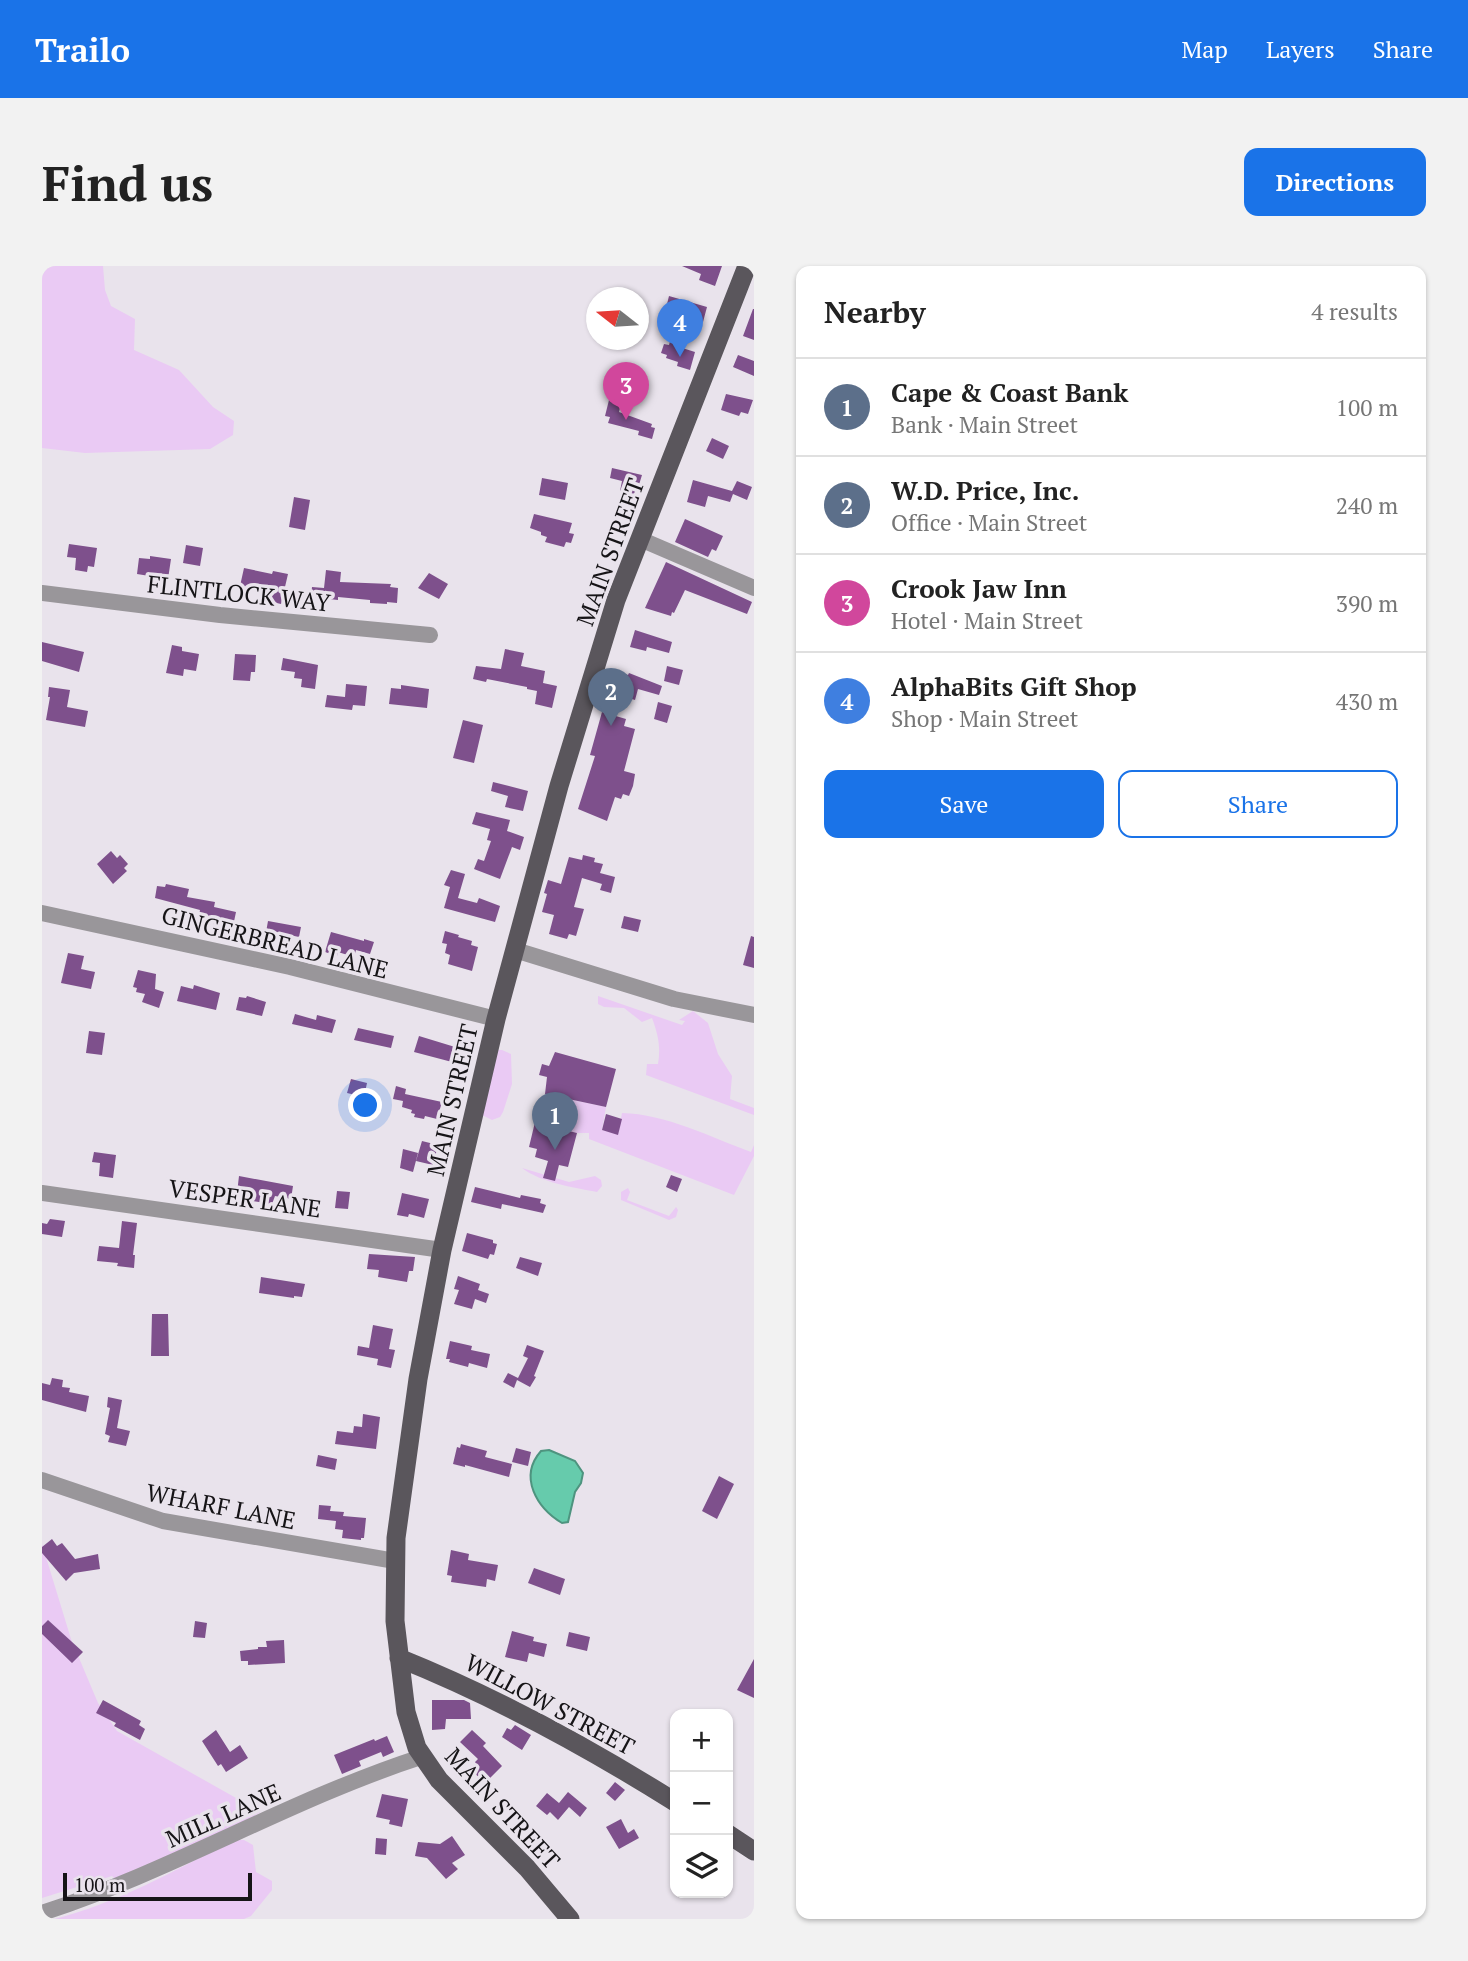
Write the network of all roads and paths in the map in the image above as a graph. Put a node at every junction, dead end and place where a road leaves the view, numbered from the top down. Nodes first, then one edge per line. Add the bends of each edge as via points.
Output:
1 (747, 266) edge
2 (640, 539) junction
3 (754, 588) edge
4 (42, 593) edge
5 (430, 635) dead end
6 (42, 913) edge
7 (515, 950) junction
8 (754, 1015) edge
9 (496, 1019) junction
10 (42, 1193) edge
11 (442, 1250) junction
12 (42, 1480) edge
13 (395, 1561) junction
14 (399, 1658) junction
15 (421, 1757) junction
16 (670, 1798) edge
17 (730, 1835) edge
18 (754, 1851) edge
19 (42, 1913) edge
20 (570, 1919) edge

1 - 2 main road, MAIN STREET
2 - 3 street
2 - 7 main road, MAIN STREET via 587,692
4 - 5 street, FLINTLOCK WAY
6 - 9 street, GINGERBREAD LANE via 263,961
7 - 8 street via 674,999
7 - 9 main road, MAIN STREET
9 - 11 main road, MAIN STREET
10 - 11 street, VESPER LANE
11 - 13 main road, MAIN STREET via 418,1380
12 - 13 street, WHARF LANE via 163,1521
13 - 14 main road, MAIN STREET
14 - 15 main road, MAIN STREET via 410,1728
14 - 16 main road, WILLOW STREET via 528,1716
15 - 19 street, MILL LANE via 345,1785 122,1885
15 - 20 main road, MAIN STREET
17 - 18 main road

